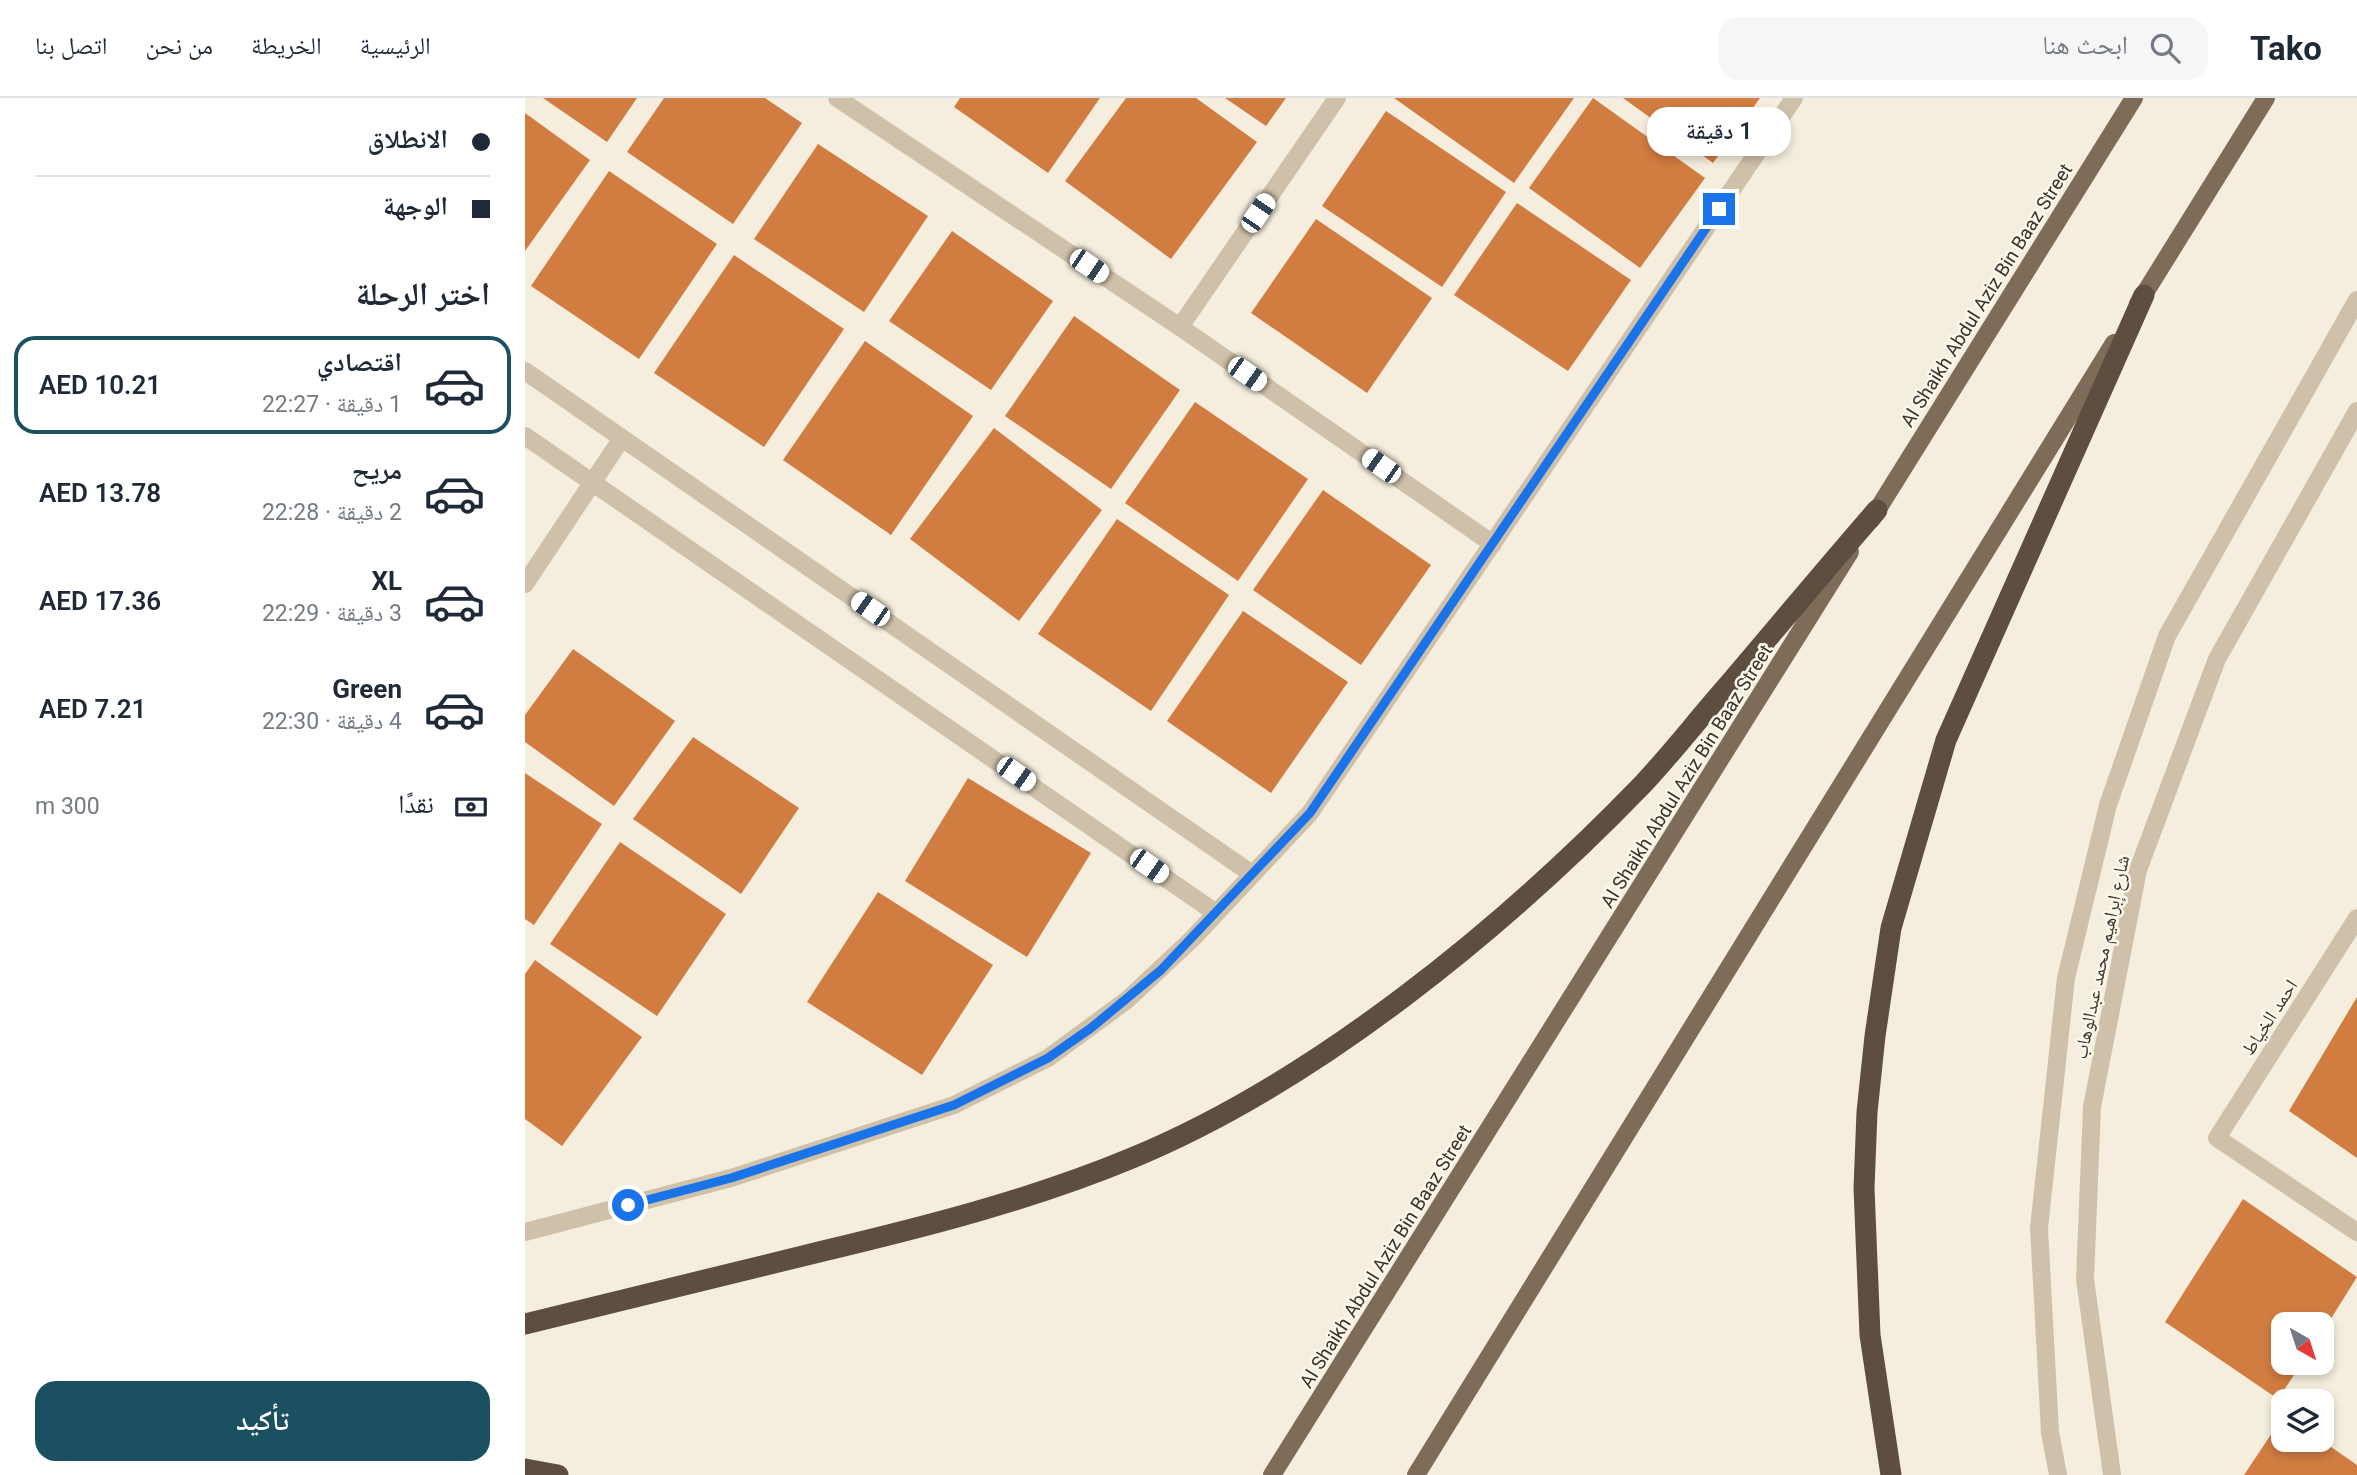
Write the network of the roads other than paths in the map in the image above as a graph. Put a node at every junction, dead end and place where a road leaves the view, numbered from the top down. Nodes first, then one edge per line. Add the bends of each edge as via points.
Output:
1 (837, 98) edge
2 (1336, 98) edge
3 (1794, 98) edge
4 (2134, 98) edge
5 (2266, 98) edge
6 (2144, 295) junction
7 (2357, 300) edge
8 (1180, 327) junction
9 (525, 371) edge
10 (2357, 411) edge
11 (525, 436) edge
12 (622, 438) junction
13 (593, 482) junction
14 (1877, 510) junction
15 (1493, 544) junction
16 (525, 584) edge
17 (1252, 874) junction
18 (1216, 913) junction
19 (2357, 918) edge
20 (525, 1232) edge
21 (2357, 1232) edge
22 (525, 1324) edge
23 (525, 1469) edge
24 (558, 1475) edge
25 (1272, 1475) edge
26 (1416, 1475) edge
27 (1891, 1475) edge
28 (2057, 1475) edge
29 (2112, 1475) edge

1 - 8 street
2 - 8 street
3 - 15 street
4 - 14 main road, Al Shaikh Abdul Aziz Bin Baaz Street
5 - 6 main road
6 - 26 main road
6 - 27 highway via 1946,740 1891,928 1867,1112 1864,1188 1870,1335
7 - 28 street via 2167,636 2108,805 2066,978 2039,1228 2050,1432
8 - 15 street
9 - 12 street
10 - 29 street, شارع إبراهيم محمد عبدالوهاب via 2217,659 2138,870 2092,1107 2085,1279
11 - 13 street
12 - 13 street
12 - 17 street
13 - 16 street
13 - 18 street
14 - 22 highway via 1646,781 1587,839 1465,948 1275,1084 1133,1158 1025,1196 899,1233
14 - 25 main road, Al Shaikh Abdul Aziz Bin Baaz Street
15 - 17 street via 1310,813
17 - 18 street
18 - 20 street via 1161,970 1091,1028 1048,1058 990,1088 905,1123 731,1178
19 - 21 street, احمد الخياط via 2217,1139
23 - 24 highway

